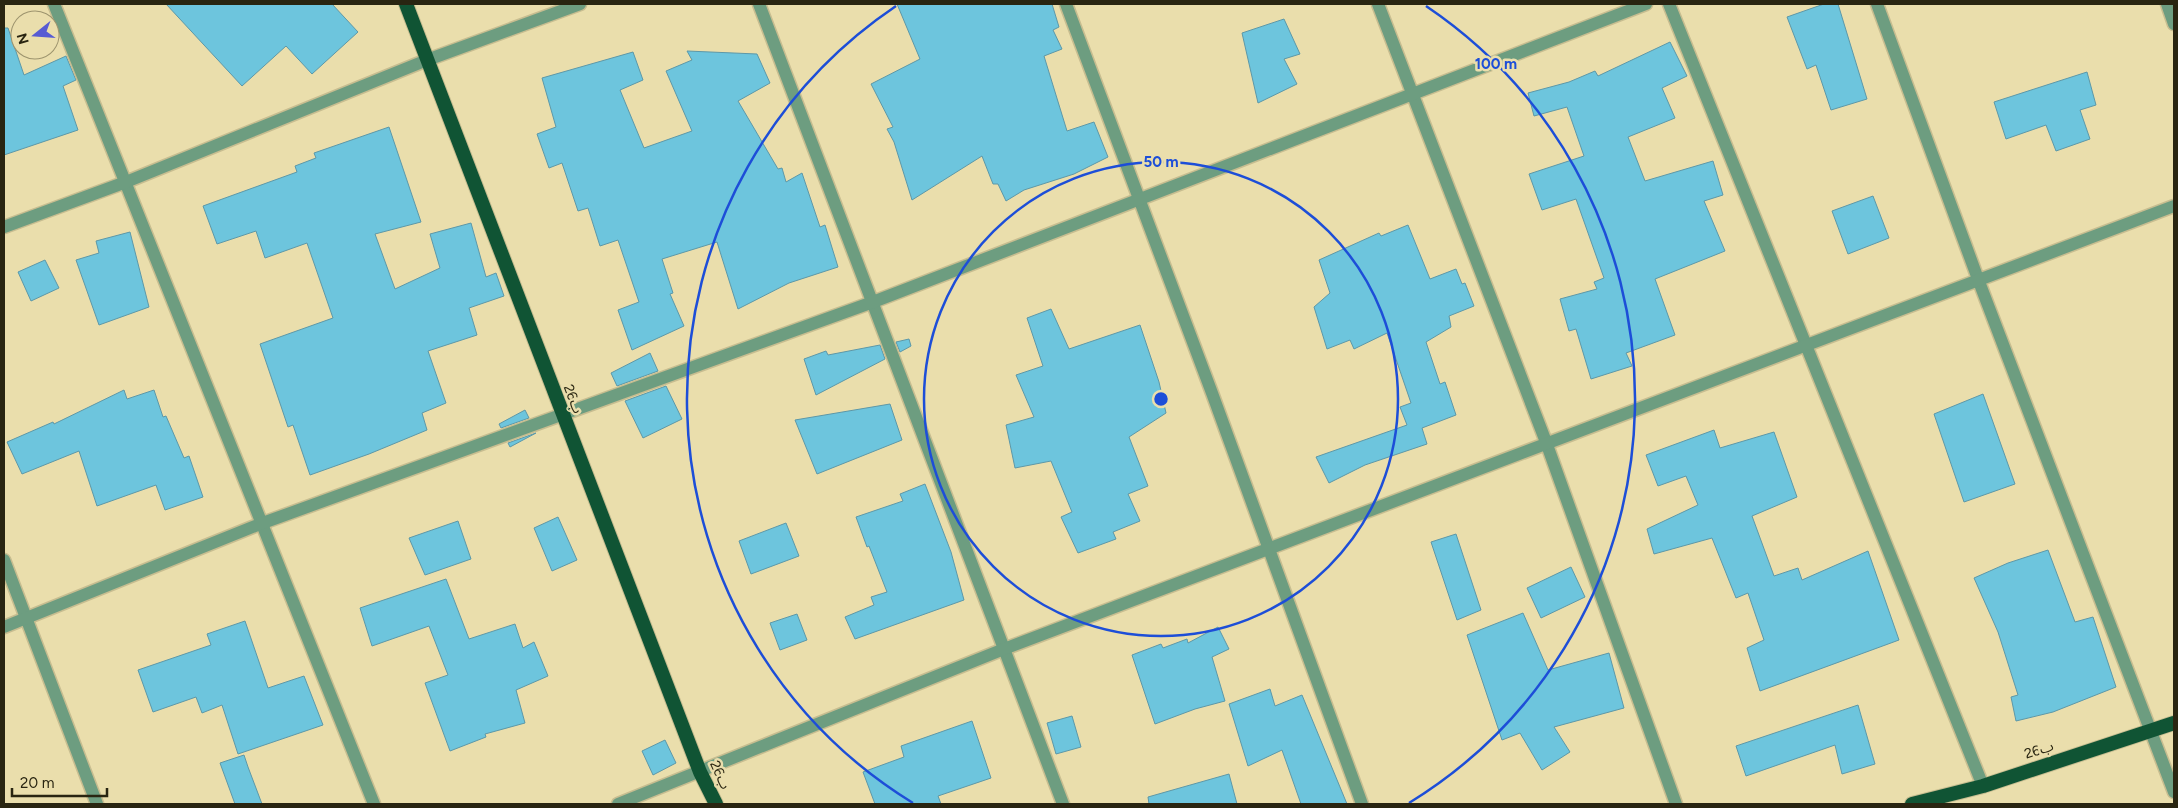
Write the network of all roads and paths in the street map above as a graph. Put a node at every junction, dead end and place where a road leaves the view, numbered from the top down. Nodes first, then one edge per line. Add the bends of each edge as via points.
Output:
1 (54, 4) edge
2 (406, 4) edge
3 (580, 4) edge
4 (759, 4) edge
5 (1066, 4) edge
6 (1378, 4) edge
7 (1646, 4) edge
8 (1669, 4) edge
9 (1877, 4) edge
10 (2167, 4) edge
11 (2174, 24) edge
12 (427, 60) junction
13 (1414, 94) junction
14 (126, 182) junction
15 (1140, 199) junction
16 (2174, 206) edge
17 (4, 226) edge
18 (1978, 279) junction
19 (873, 302) junction
20 (1808, 346) junction
21 (561, 414) junction
22 (1546, 442) junction
23 (260, 524) junction
24 (1268, 549) junction
25 (4, 560) edge
26 (26, 617) junction
27 (4, 627) edge
28 (1004, 650) junction
29 (2174, 723) edge
30 (2151, 732) junction
31 (700, 772) junction
32 (1983, 786) junction
33 (2174, 792) edge
34 (96, 804) edge
35 (374, 804) edge
36 (618, 804) edge
37 (716, 804) edge
38 (1063, 804) edge
39 (1362, 804) edge
40 (1676, 804) edge
41 (1912, 804) edge

1 - 14 street
2 - 12 highway, 26ب
3 - 12 street
4 - 19 street
5 - 15 street
6 - 13 street
7 - 13 street
8 - 20 street
9 - 18 street
10 - 11 street
12 - 14 street
12 - 21 highway, 26ب
13 - 15 street
13 - 22 street
14 - 17 street
14 - 23 street
15 - 19 street
15 - 24 street
16 - 18 street
18 - 20 street
18 - 30 street
19 - 21 street
19 - 28 street
20 - 22 street
20 - 32 street
21 - 23 street
21 - 31 highway, 26ب
22 - 24 street
22 - 40 street
23 - 26 street
23 - 35 street
24 - 28 street
24 - 39 street
25 - 26 street
26 - 27 street
26 - 34 street
28 - 31 street
28 - 38 street
29 - 30 highway, 26ب
30 - 32 highway, 26ب
30 - 33 street
31 - 36 street
31 - 37 highway, 26ب
32 - 41 highway, 26ب

